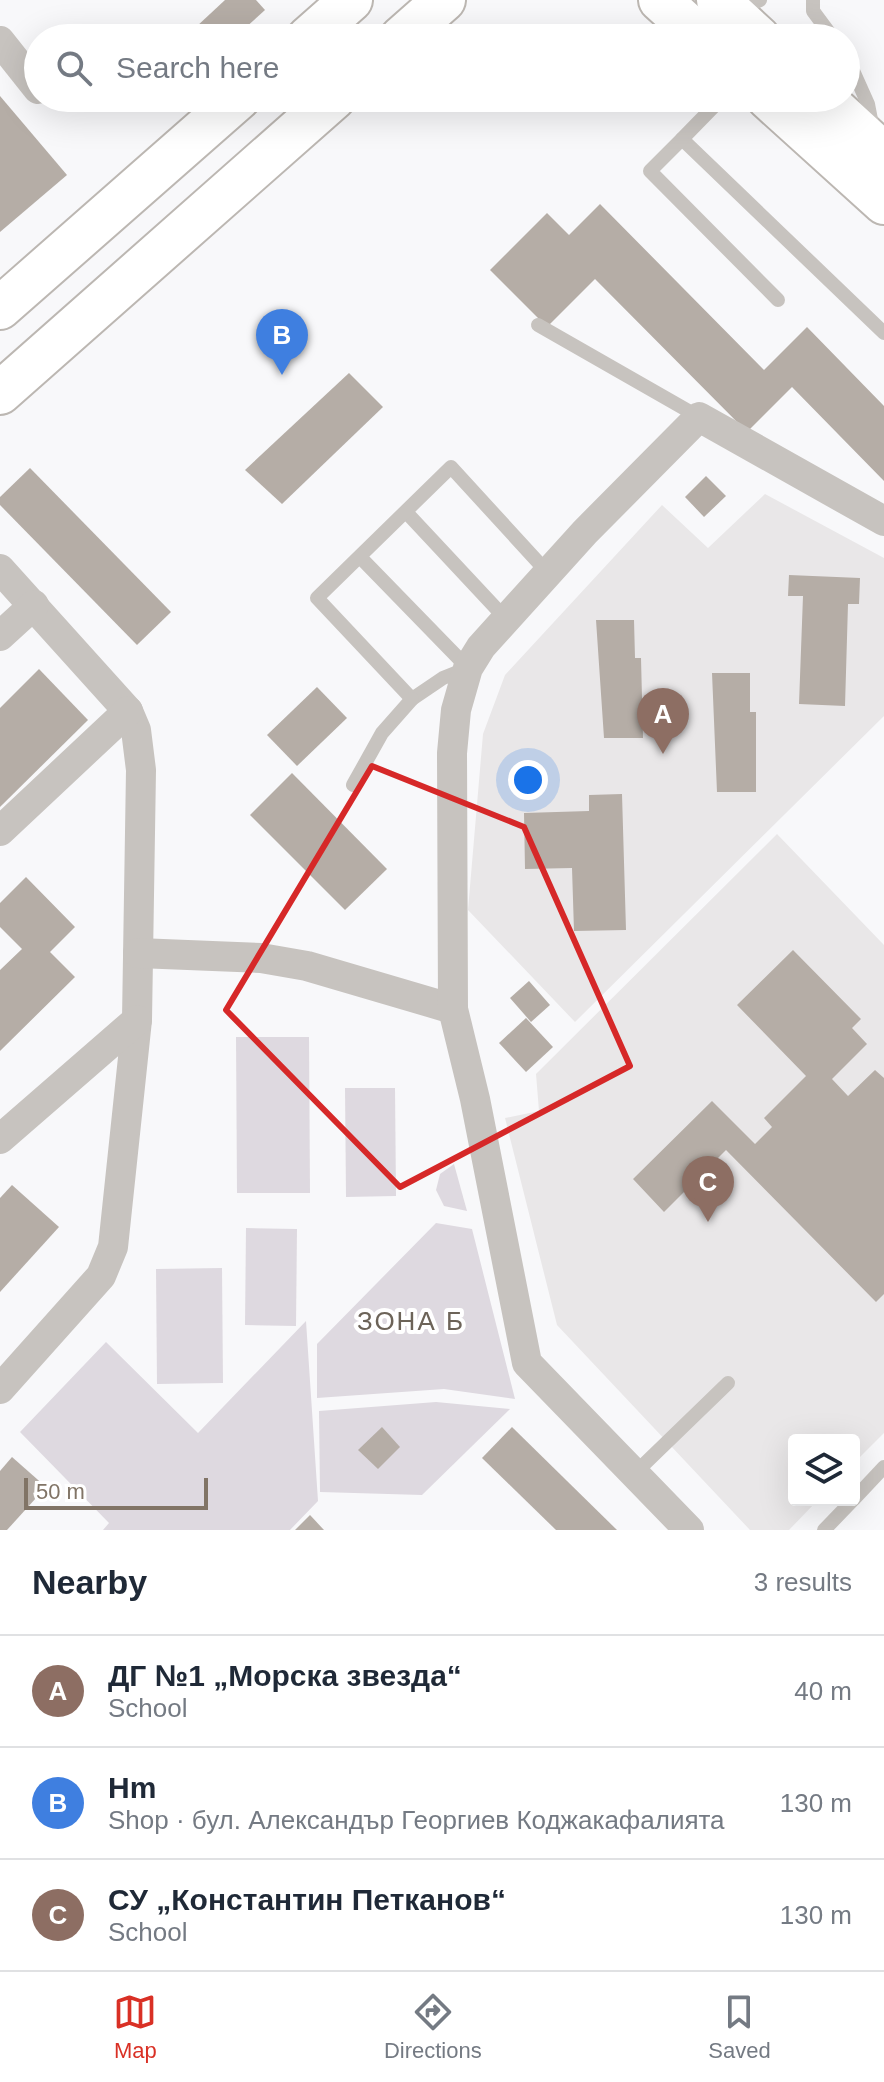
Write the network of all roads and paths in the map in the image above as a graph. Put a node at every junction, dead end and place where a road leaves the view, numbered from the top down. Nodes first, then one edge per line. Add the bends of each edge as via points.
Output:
1 (351, 0) edge
2 (444, 0) edge
3 (660, 0) edge
4 (813, 0) edge
5 (734, 18) edge
6 (324, 24) edge
7 (417, 24) edge
8 (823, 24) edge
9 (0, 41) edge
10 (24, 72) edge
11 (860, 86) edge
12 (223, 112) edge
13 (318, 112) edge
14 (708, 112) edge
15 (783, 112) edge
16 (838, 112) edge
17 (682, 139) junction
18 (880, 150) edge
19 (884, 203) edge
20 (778, 300) dead end
21 (0, 308) edge
22 (538, 325) dead end
23 (884, 333) edge
24 (0, 393) edge
25 (699, 417) junction
26 (406, 512) junction
27 (884, 521) edge
28 (360, 557) junction
29 (0, 569) edge
30 (548, 573) junction
31 (34, 605) junction
32 (506, 619) junction
33 (0, 636) edge
34 (468, 668) junction
35 (412, 699) junction
36 (128, 711) junction
37 (353, 785) dead end
38 (0, 831) edge
39 (138, 953) junction
40 (453, 1009) junction
41 (137, 1020) junction
42 (0, 1139) edge
43 (728, 1383) dead end
44 (0, 1389) edge
45 (884, 1467) edge
46 (633, 1475) junction
47 (860, 1492) edge
48 (846, 1506) edge
49 (689, 1530) edge
50 (824, 1530) edge

1 - 6 main road
2 - 7 main road
3 - 5 main road
4 - 8 lane via 813,11
9 - 10 street
11 - 18 lane
12 - 21 main road
13 - 24 main road
14 - 17 lane
15 - 19 main road
16 - 18 main road
17 - 20 lane via 650,171
17 - 23 lane
22 - 25 lane
25 - 27 street
25 - 30 street
26 - 28 lane
26 - 30 lane via 451,467
26 - 32 lane
28 - 34 lane
28 - 35 lane via 317,598
29 - 31 street
30 - 32 street
31 - 33 street
31 - 36 street
32 - 34 street
34 - 35 lane
34 - 40 street via 456,710 452,753
35 - 37 lane via 382,733
36 - 38 street
36 - 39 street via 141,770
39 - 40 street via 261,958 307,966
39 - 41 street
40 - 46 street via 527,1363
41 - 42 street
41 - 44 street via 113,1247 101,1276
43 - 46 lane
45 - 47 lane
46 - 49 street
48 - 50 lane

